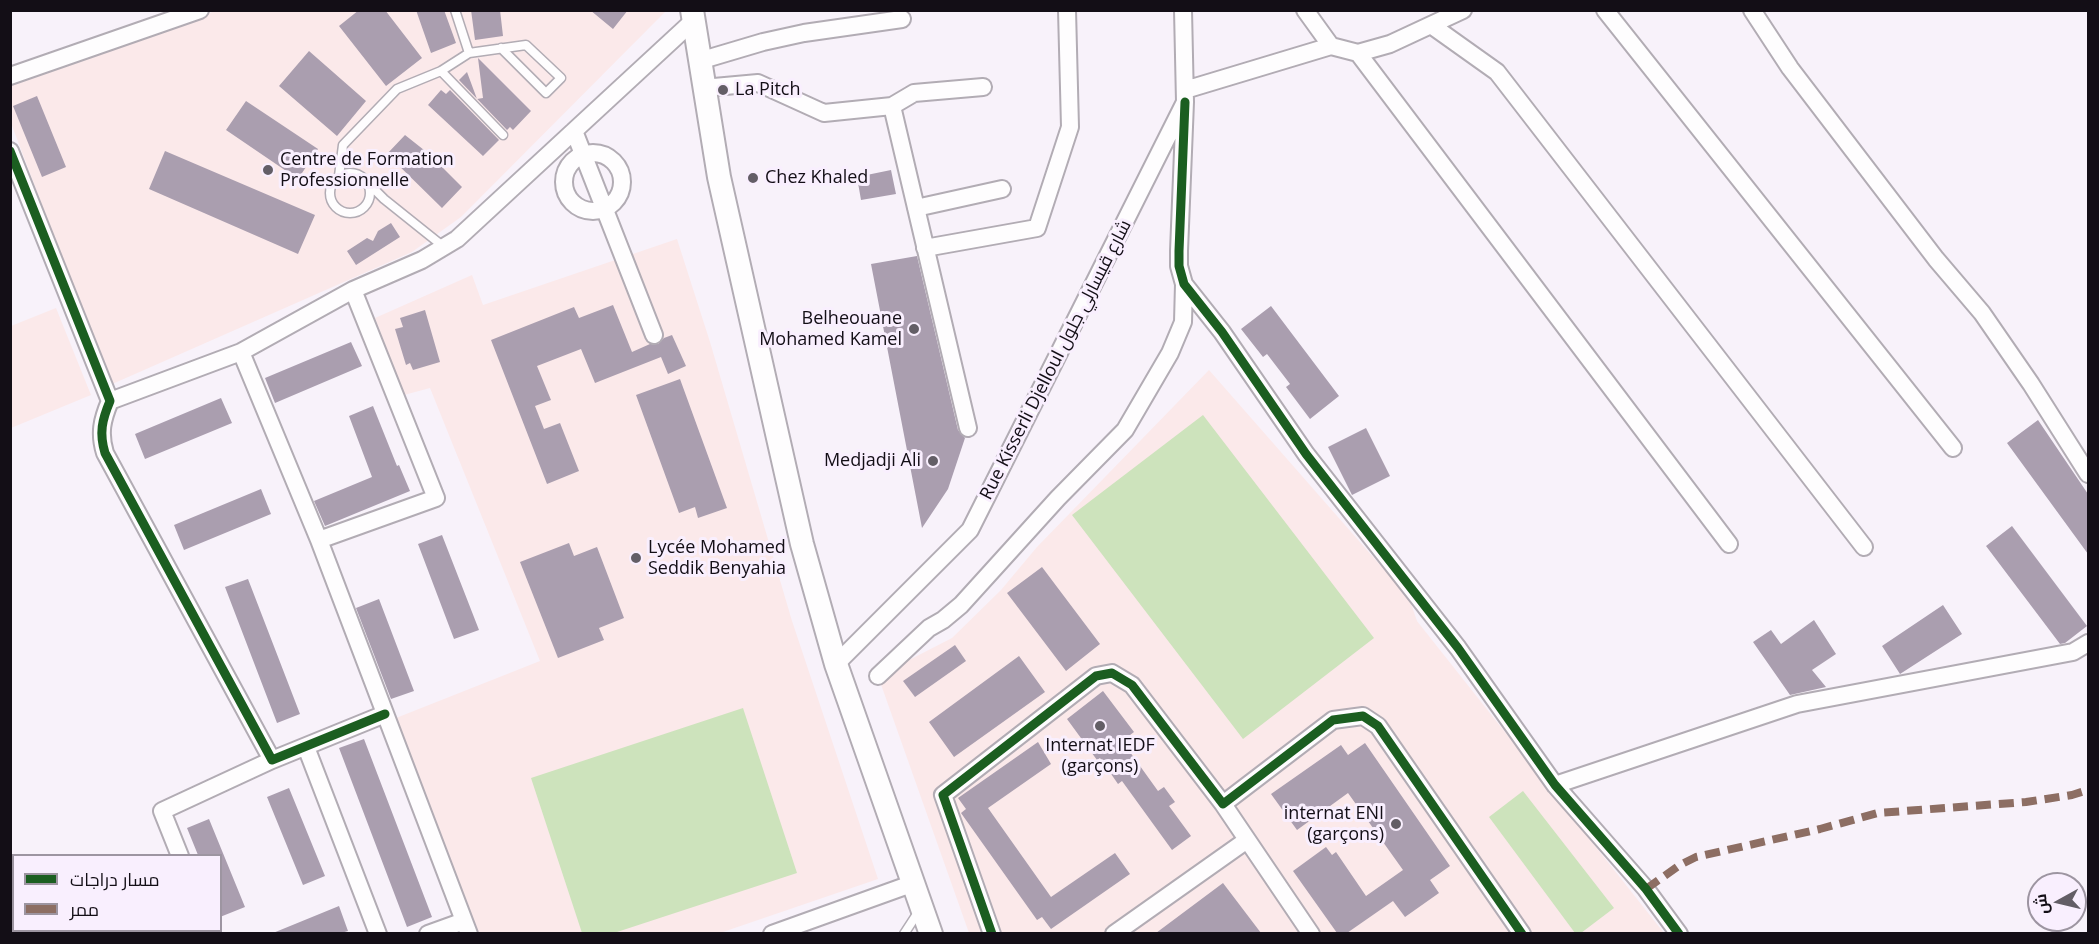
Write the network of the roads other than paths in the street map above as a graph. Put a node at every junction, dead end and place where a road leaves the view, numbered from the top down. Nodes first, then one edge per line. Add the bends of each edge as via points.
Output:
1 (200, 10) edge
2 (455, 10) edge
3 (1067, 10) edge
4 (1183, 10) edge
5 (1305, 10) edge
6 (1463, 10) edge
7 (1605, 10) edge
8 (1752, 10) edge
9 (179, 14) edge
10 (693, 16) edge
11 (902, 19) dead end
12 (1431, 25) junction
13 (1331, 46) junction
14 (501, 48) junction
15 (469, 53) junction
16 (1358, 53) junction
17 (699, 61) junction
18 (441, 71) junction
19 (10, 76) edge
20 (983, 87) dead end
21 (703, 88) junction
22 (1185, 96) junction
23 (892, 106) junction
24 (574, 131) junction
25 (503, 135) dead end
26 (343, 145) junction
27 (10, 151) edge
28 (584, 155) junction
29 (339, 176) junction
30 (362, 178) junction
31 (1002, 189) dead end
32 (384, 199) junction
33 (366, 203) junction
34 (604, 208) junction
35 (916, 208) junction
36 (444, 247) junction
37 (925, 248) junction
38 (1184, 284) junction
39 (354, 290) junction
40 (654, 334) dead end
41 (241, 351) junction
42 (110, 401) junction
43 (968, 428) dead end
44 (1953, 448) dead end
45 (2088, 474) edge
46 (319, 540) junction
47 (1729, 544) dead end
48 (1864, 547) dead end
49 (2088, 643) edge
50 (836, 664) junction
51 (878, 676) dead end
52 (385, 714) junction
53 (306, 747) junction
54 (272, 760) junction
55 (1555, 785) junction
56 (1223, 804) junction
57 (1247, 840) junction
58 (180, 854) edge
59 (914, 883) junction
60 (922, 906) junction
61 (466, 927) edge
62 (378, 933) edge
63 (428, 933) edge
64 (773, 933) edge
65 (904, 933) edge
66 (931, 933) edge
67 (992, 933) edge
68 (1114, 933) edge
69 (1311, 933) edge
70 (1522, 933) edge
71 (1679, 933) edge

1 - 9 street
2 - 15 lane
3 - 37 street via 1070,127 1037,228
4 - 22 street, Rue Kisserli Djelloul شارع قيسارلي جلول
5 - 13 street
6 - 12 street
7 - 44 street
8 - 45 street via 1790,68 1982,313
9 - 19 street
10 - 17 main road
10 - 24 street
11 - 17 street via 804,33
12 - 16 street via 1390,44
12 - 48 street via 1497,72
13 - 16 street
13 - 22 street
14 - 14 lane via 526,45 561,78 546,93
14 - 15 lane
15 - 18 lane
16 - 47 street
17 - 21 main road
18 - 25 lane
18 - 26 lane via 397,89
20 - 23 street via 914,93
21 - 23 street via 758,83 825,113
21 - 50 main road via 777,440
22 - 38 street via 1179,251
22 - 50 street, Rue Kisserli Djelloul شارع قيسارلي جلول via 970,530
23 - 35 street
24 - 28 street
24 - 36 street
26 - 29 lane
26 - 30 lane via 348,165
27 - 42 street
28 - 34 street
28 - 34 street via 604,155 619,169 621,190 615,201
28 - 34 street via 568,169 566,190 583,208
29 - 30 lane via 348,173
29 - 33 lane via 330,191 338,208 351,212
30 - 32 lane
30 - 33 lane via 369,194
31 - 35 street
32 - 33 lane
32 - 36 lane
34 - 40 street
35 - 37 street
36 - 39 street
37 - 43 street
38 - 51 street via 1184,322 1125,430 961,605 929,628
38 - 55 street via 1306,454 1458,648
39 - 41 street
39 - 46 street via 436,498
41 - 42 street
41 - 46 street
42 - 54 street via 102,419 105,453
46 - 52 street
49 - 55 street via 2073,652 1797,704
50 - 59 main road
52 - 53 street
52 - 61 street
53 - 54 street
53 - 62 street
54 - 58 street via 162,811
55 - 71 street
56 - 57 street
56 - 67 street via 1132,685 1112,673 1096,676 943,795
56 - 70 street via 1333,720 1363,716 1377,726
57 - 68 street
57 - 69 street
59 - 60 main road
59 - 64 street
60 - 65 lane
60 - 66 main road
61 - 63 street

